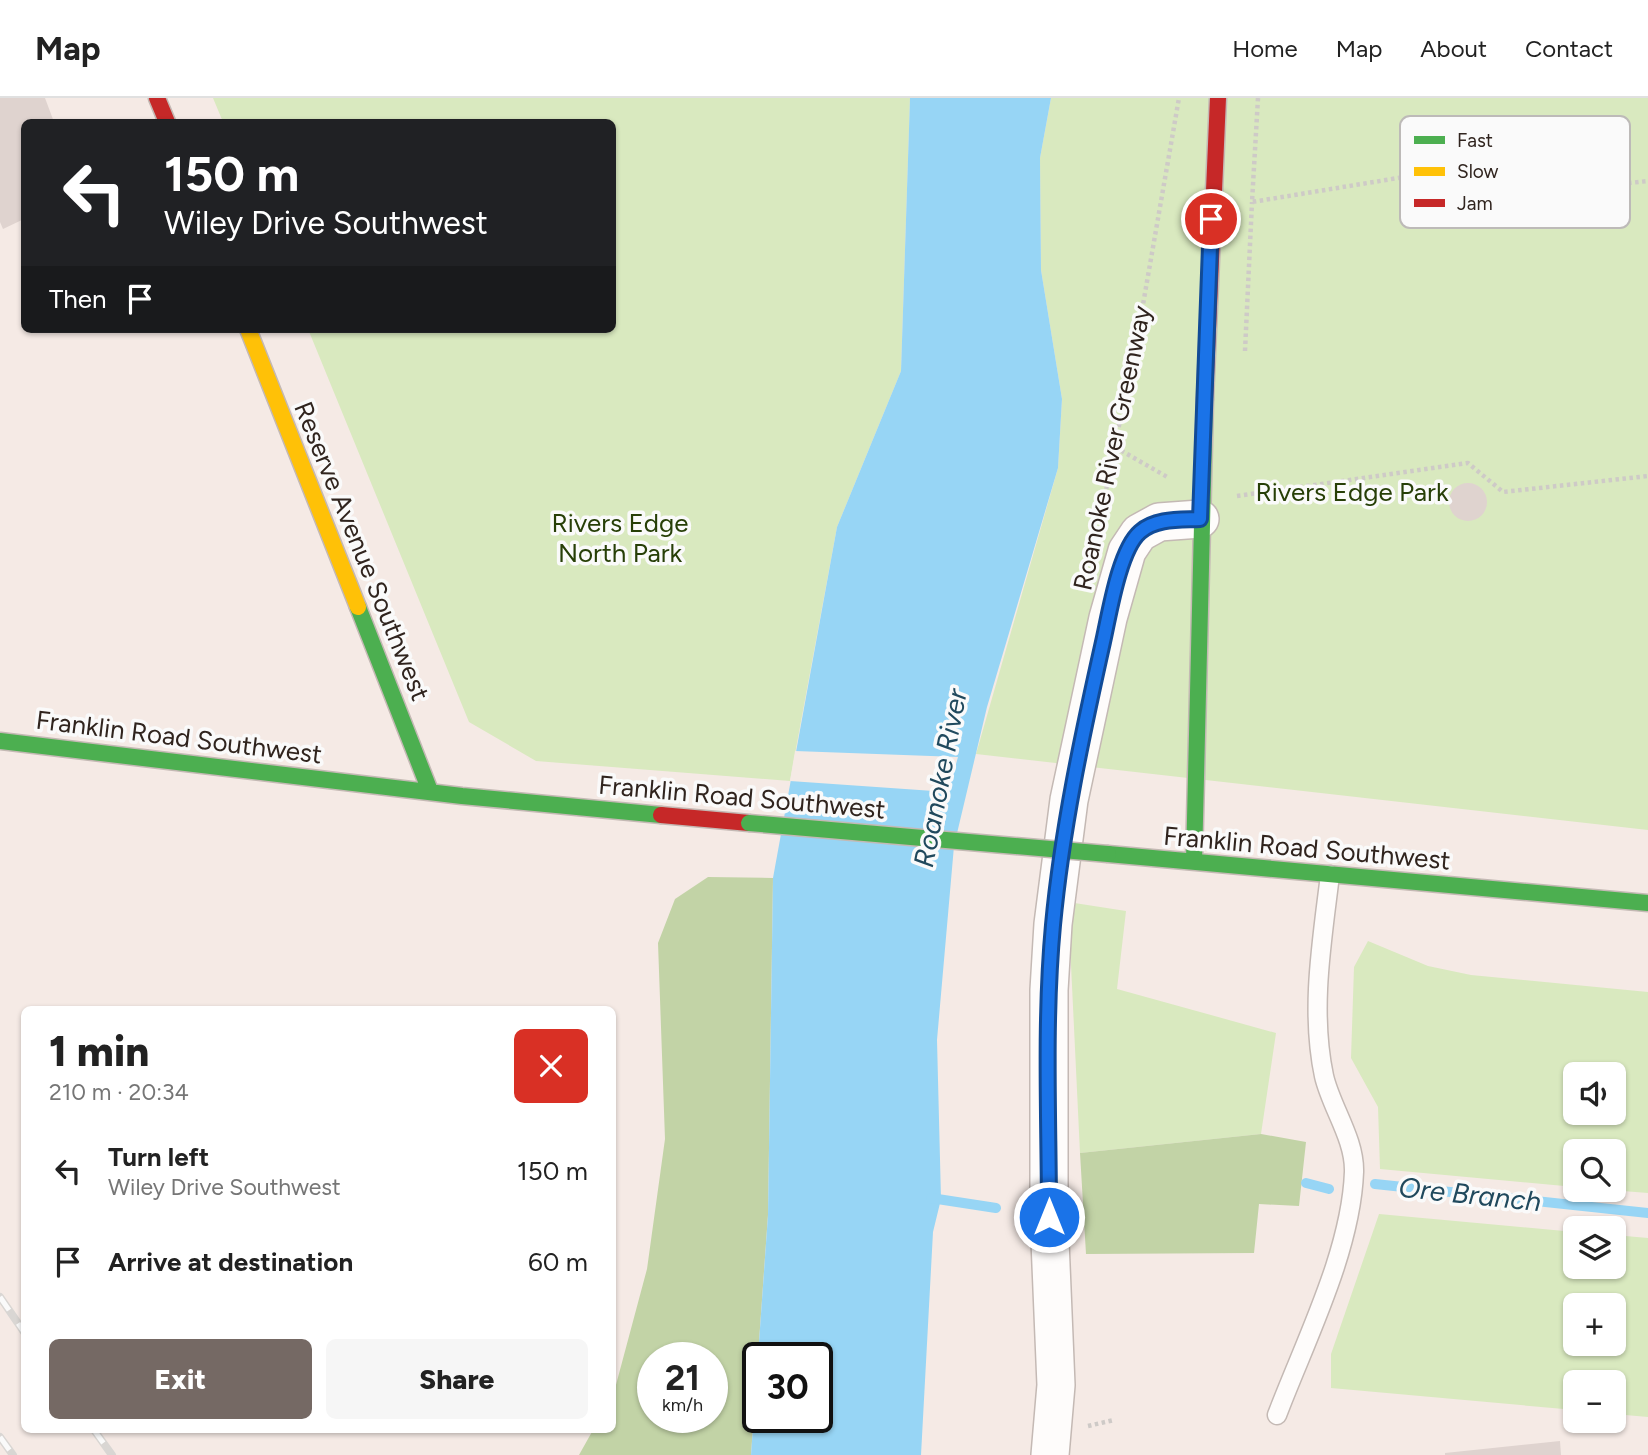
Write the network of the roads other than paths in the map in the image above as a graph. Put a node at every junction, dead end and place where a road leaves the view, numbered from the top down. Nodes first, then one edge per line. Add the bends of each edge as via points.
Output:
1 (157, 98) edge
2 (1218, 98) edge
3 (166, 119) edge
4 (250, 333) edge
5 (1200, 519) junction
6 (0, 741) edge
7 (430, 791) junction
8 (1194, 862) junction
9 (1330, 875) junction
10 (1648, 904) edge
11 (1277, 1415) dead end
12 (1050, 1455) edge

1 - 3 main road
2 - 5 main road
4 - 7 main road, Reserve Avenue Southwest
5 - 8 main road
5 - 12 street via 1159,522 1139,533 1127,551 1069,800 1049,990 1049,1228 1056,1385
6 - 7 main road, Franklin Road Southwest
7 - 8 main road, Franklin Road Southwest, bridge
8 - 9 main road, Franklin Road Southwest
9 - 10 main road, Franklin Road Southwest
9 - 11 lane via 1317,1024 1325,1077 1354,1170 1337,1256

